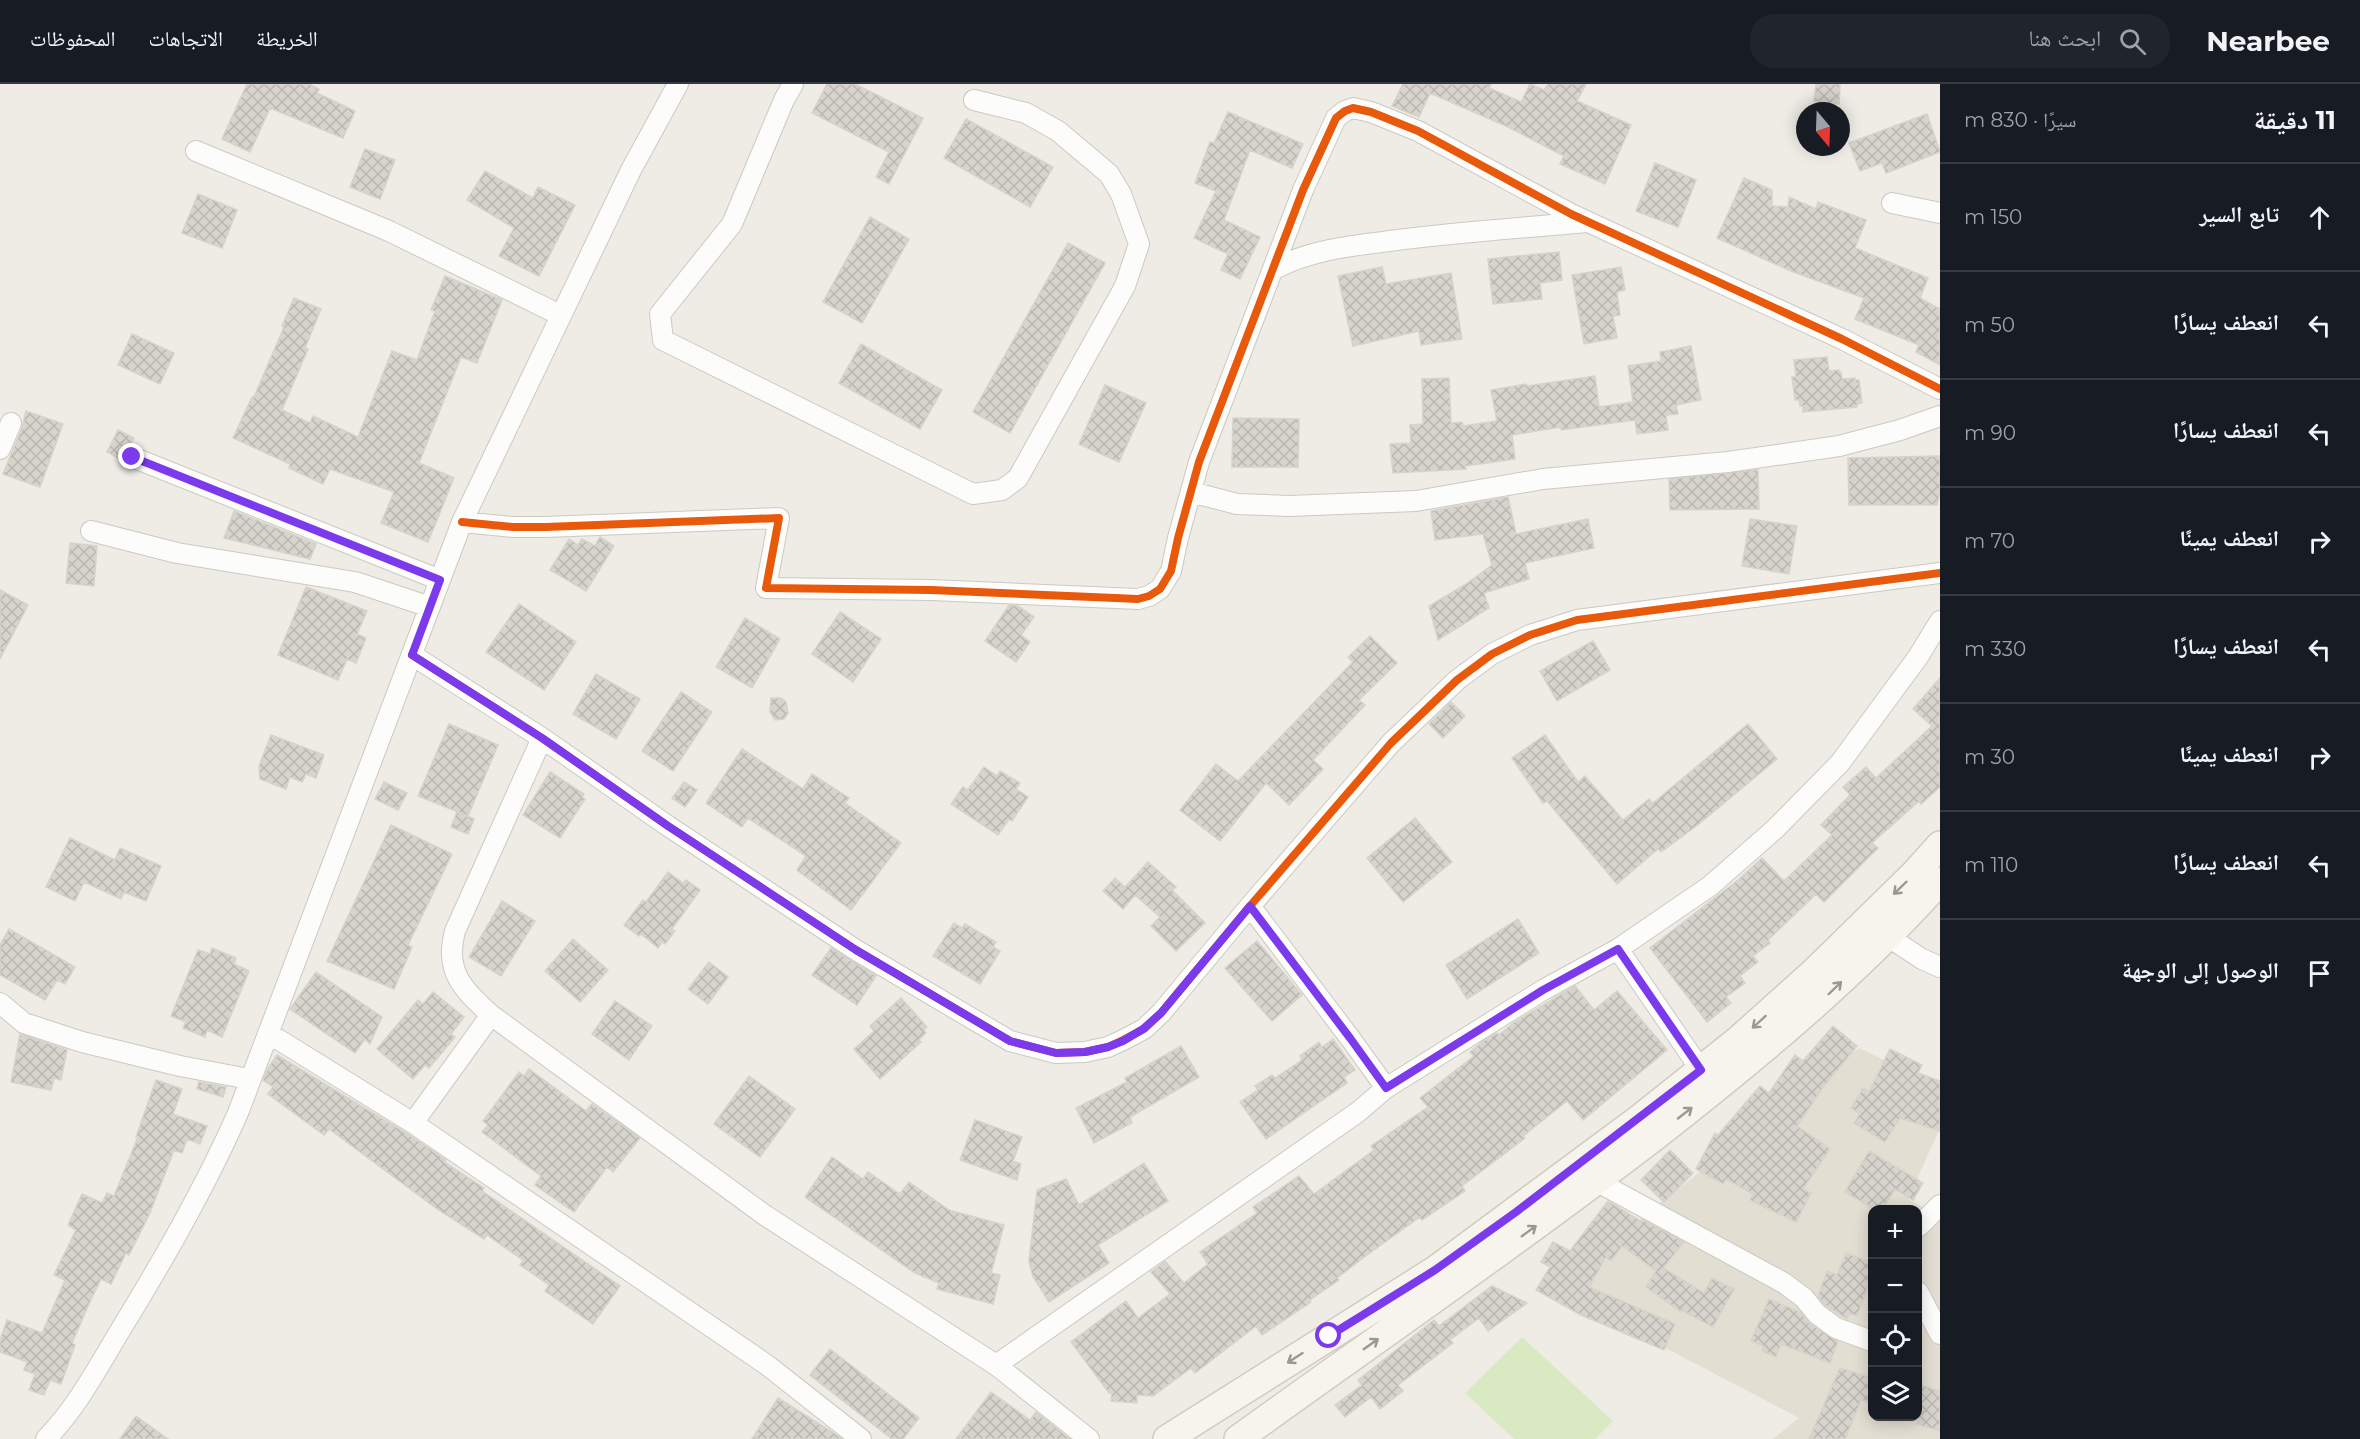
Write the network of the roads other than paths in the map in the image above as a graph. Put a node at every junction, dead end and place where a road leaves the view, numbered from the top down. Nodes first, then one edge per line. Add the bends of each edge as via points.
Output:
1 (678, 84) edge
2 (793, 84) edge
3 (974, 100) dead end
4 (196, 151) dead end
5 (1892, 204) dead end
6 (1940, 213) edge
7 (1587, 222) junction
8 (1274, 268) junction
9 (560, 315) junction
10 (1940, 389) edge
11 (1940, 416) edge
12 (12, 423) dead end
13 (0, 449) edge
14 (132, 457) dead end
15 (1191, 492) junction
16 (462, 522) junction
17 (91, 531) dead end
18 (1940, 573) edge
19 (440, 580) junction
20 (430, 607) junction
21 (1940, 621) edge
22 (412, 655) junction
23 (542, 738) junction
24 (1940, 845) edge
25 (1940, 881) edge
26 (1250, 906) junction
27 (1887, 936) junction
28 (1618, 949) junction
29 (1940, 967) edge
30 (0, 1004) edge
31 (491, 1015) junction
32 (268, 1033) junction
33 (1701, 1070) junction
34 (249, 1079) junction
35 (1386, 1088) junction
36 (413, 1123) junction
37 (1596, 1181) junction
38 (1940, 1205) edge
39 (1922, 1222) edge
40 (1922, 1301) edge
41 (1940, 1334) edge
42 (1868, 1340) edge
43 (996, 1365) junction
44 (45, 1439) edge
45 (861, 1439) edge
46 (1089, 1439) edge
47 (1168, 1439) edge
48 (1238, 1439) edge

1 - 9 street
2 - 3 street via 732,224 660,314 663,340 973,494 1002,490 1018,478 1125,286 1139,244 1121,194 1109,174 1058,131 1026,113
4 - 9 street via 389,231
5 - 6 street
7 - 8 street via 1416,237 1322,250
7 - 8 street via 1419,131 1353,108 1336,118
7 - 10 street via 1842,339
8 - 15 street
9 - 16 street
11 - 15 street via 1839,446 1728,462 1543,479 1416,501 1237,504
12 - 13 street
14 - 19 street
15 - 16 street via 1166,582 1149,596 1138,598 766,588 779,518 546,527
16 - 19 street
17 - 20 street via 177,553 355,582
18 - 26 street via 1577,620 1530,635 1492,654 1457,680 1391,743
19 - 20 street
20 - 22 street
21 - 28 street via 1839,763 1775,829 1710,886
22 - 23 street
22 - 32 street
23 - 26 street via 856,950 1010,1041 1056,1053 1108,1047 1143,1029 1168,1005
23 - 31 street via 451,946 452,967 458,979
24 -> 33 main road via 1815,971
25 - 27 main road
26 - 35 street
27 - 29 street
37 -> 27 main road via 1740,1070 1831,992
28 - 33 street
28 - 35 street via 1543,990
30 - 34 street via 24,1023 82,1042
31 - 36 street
31 - 43 street via 766,1216
32 - 34 street
32 - 36 street
33 -> 47 main road via 1435,1270
34 - 44 street via 220,1152 168,1252 81,1397
35 - 43 street via 1358,1112
36 - 45 street via 767,1365
37 - 42 street via 1784,1283 1836,1328
48 -> 37 main road
38 - 39 street
40 - 41 street
43 - 46 street

